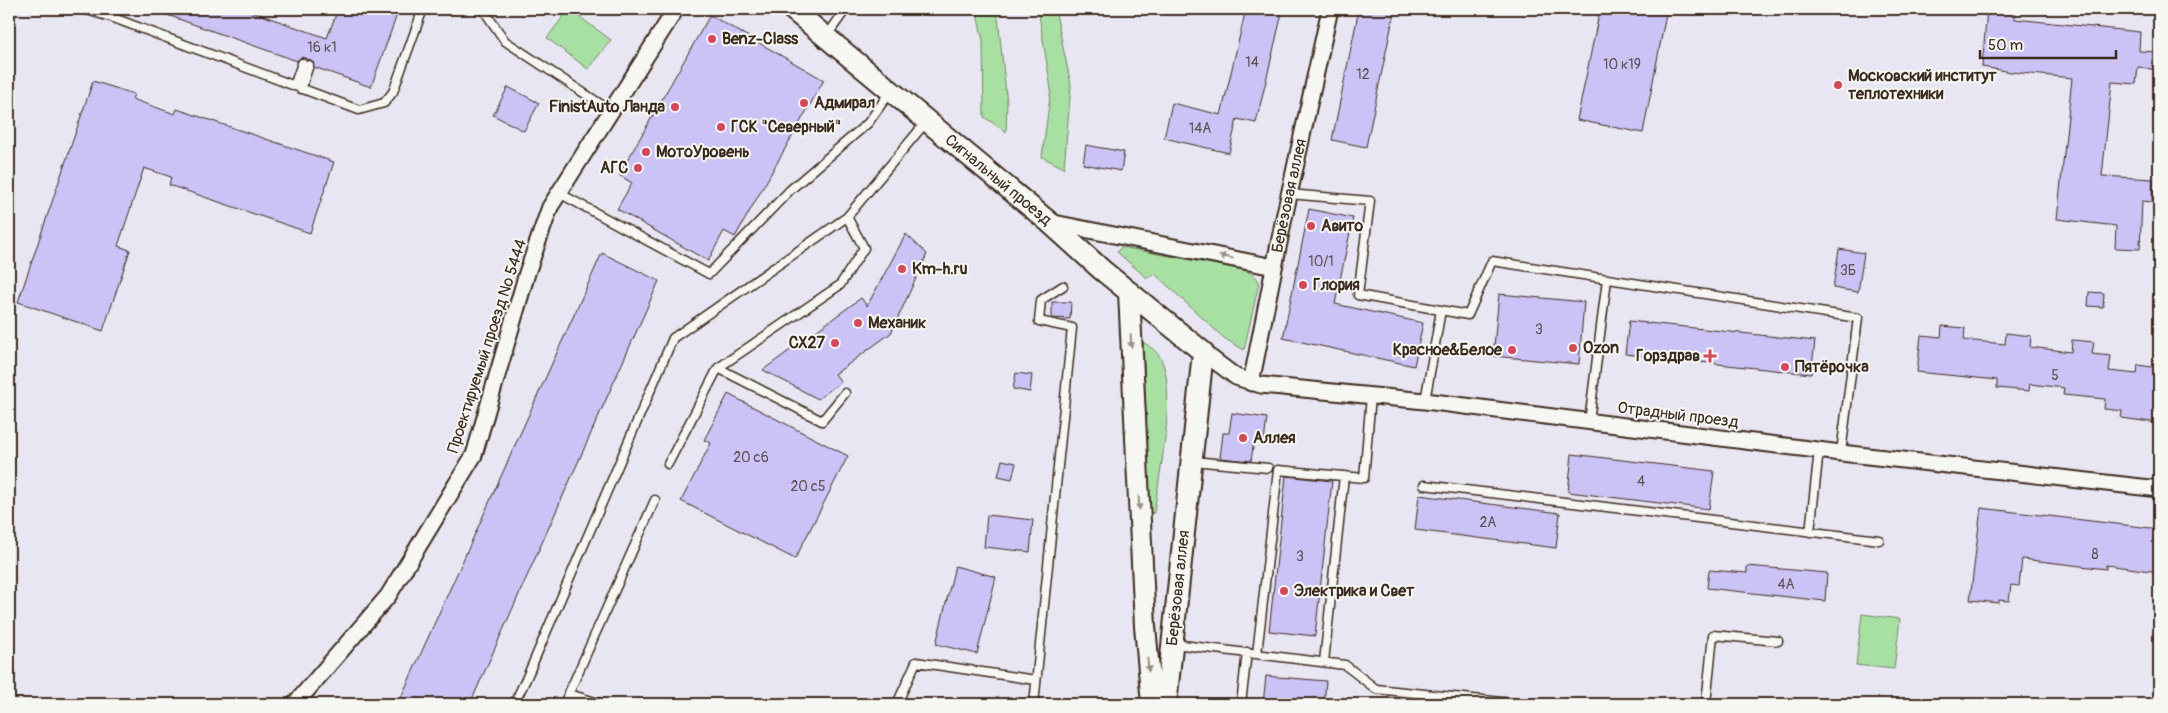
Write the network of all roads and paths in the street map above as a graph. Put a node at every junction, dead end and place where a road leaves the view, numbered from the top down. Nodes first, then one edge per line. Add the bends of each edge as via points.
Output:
1 (83, 9) edge
2 (101, 9) edge
3 (423, 9) edge
4 (483, 9) edge
5 (676, 9) edge
6 (792, 9) edge
7 (846, 9) edge
8 (1330, 9) edge
9 (111, 17) junction
10 (826, 37) junction
11 (306, 64) dead end
12 (298, 87) junction
13 (890, 91) junction
14 (611, 111) junction
15 (926, 122) junction
16 (559, 193) junction
17 (1290, 194) junction
18 (847, 216) junction
19 (1049, 222) junction
20 (1274, 267) junction
21 (1607, 279) junction
22 (1063, 286) dead end
23 (1129, 292) junction
24 (1441, 310) junction
25 (1202, 352) junction
26 (718, 368) junction
27 (1250, 383) junction
28 (845, 393) dead end
29 (1371, 396) junction
30 (1425, 401) junction
31 (1588, 422) junction
32 (1818, 450) junction
33 (1841, 453) junction
34 (1191, 461) junction
35 (668, 464) dead end
36 (1268, 468) dead end
37 (1344, 476) junction
38 (1424, 485) dead end
39 (2159, 489) edge
40 (655, 500) dead end
41 (1810, 532) junction
42 (1879, 540) dead end
43 (1778, 641) dead end
44 (1172, 644) junction
45 (1247, 652) junction
46 (1257, 654) junction
47 (1324, 662) junction
48 (1036, 680) junction
49 (569, 694) junction
50 (295, 704) edge
51 (514, 704) edge
52 (564, 704) edge
53 (602, 704) edge
54 (897, 704) edge
55 (1034, 704) edge
56 (1152, 704) edge
57 (1166, 704) edge
58 (1240, 704) edge
59 (1522, 704) edge
60 (1706, 704) edge

1 - 9 lane
2 - 9 lane
3 - 12 lane via 393,92 384,103 358,110
4 - 14 lane via 505,41
5 - 14 street, Проектируемый проезд № 5444
6 - 10 main road, Сигнальный проезд
7 - 10 lane
8 - 17 street, Берёзовая аллея
9 - 12 lane
10 - 13 main road, Сигнальный проезд
11 - 12 lane
13 - 15 main road, Сигнальный проезд
13 - 16 lane via 868,123 790,190 709,274
14 - 16 street, Проектируемый проезд № 5444
15 - 18 lane
15 - 19 main road, Сигнальный проезд
16 - 50 street, Проектируемый проезд № 5444 via 550,207 527,273 474,455 388,596
17 - 20 street, Берёзовая аллея
17 - 24 lane via 1370,201 1358,295
18 - 26 lane via 864,248 840,285
18 - 51 lane via 673,338
20 -> 19 street
19 - 23 main road, Сигнальный проезд
20 - 27 street, Берёзовая аллея
21 - 24 lane via 1492,261 1468,315
21 - 31 lane
21 - 33 lane via 1858,318
22 - 48 lane via 1041,300 1039,321 1072,328
23 - 25 main road, Сигнальный проезд
23 -> 56 main road via 1145,626
24 - 30 lane
25 - 27 street, Отрадный проезд via 1236,377
25 - 34 main road, Берёзовая аллея
26 - 28 lane via 822,420
26 - 35 lane
27 - 29 street, Отрадный проезд
29 - 30 street, Отрадный проезд
29 - 37 lane via 1364,478
30 - 31 street, Отрадный проезд
31 - 32 street, Отрадный проезд
32 - 33 street, Отрадный проезд
32 - 41 lane
33 - 39 street, Отрадный проезд
34 - 36 lane
34 - 44 main road, Берёзовая аллея
37 - 46 lane via 1278,470
37 - 47 lane
38 - 41 lane
40 - 49 lane
41 - 42 lane
43 - 60 lane via 1713,635
44 - 45 lane
44 - 57 main road, Берёзовая аллея
45 - 46 lane
45 - 58 lane
46 - 47 lane
47 - 59 lane via 1345,665 1376,689
48 - 54 lane via 916,662
48 - 55 lane
49 - 52 lane
49 - 53 lane

